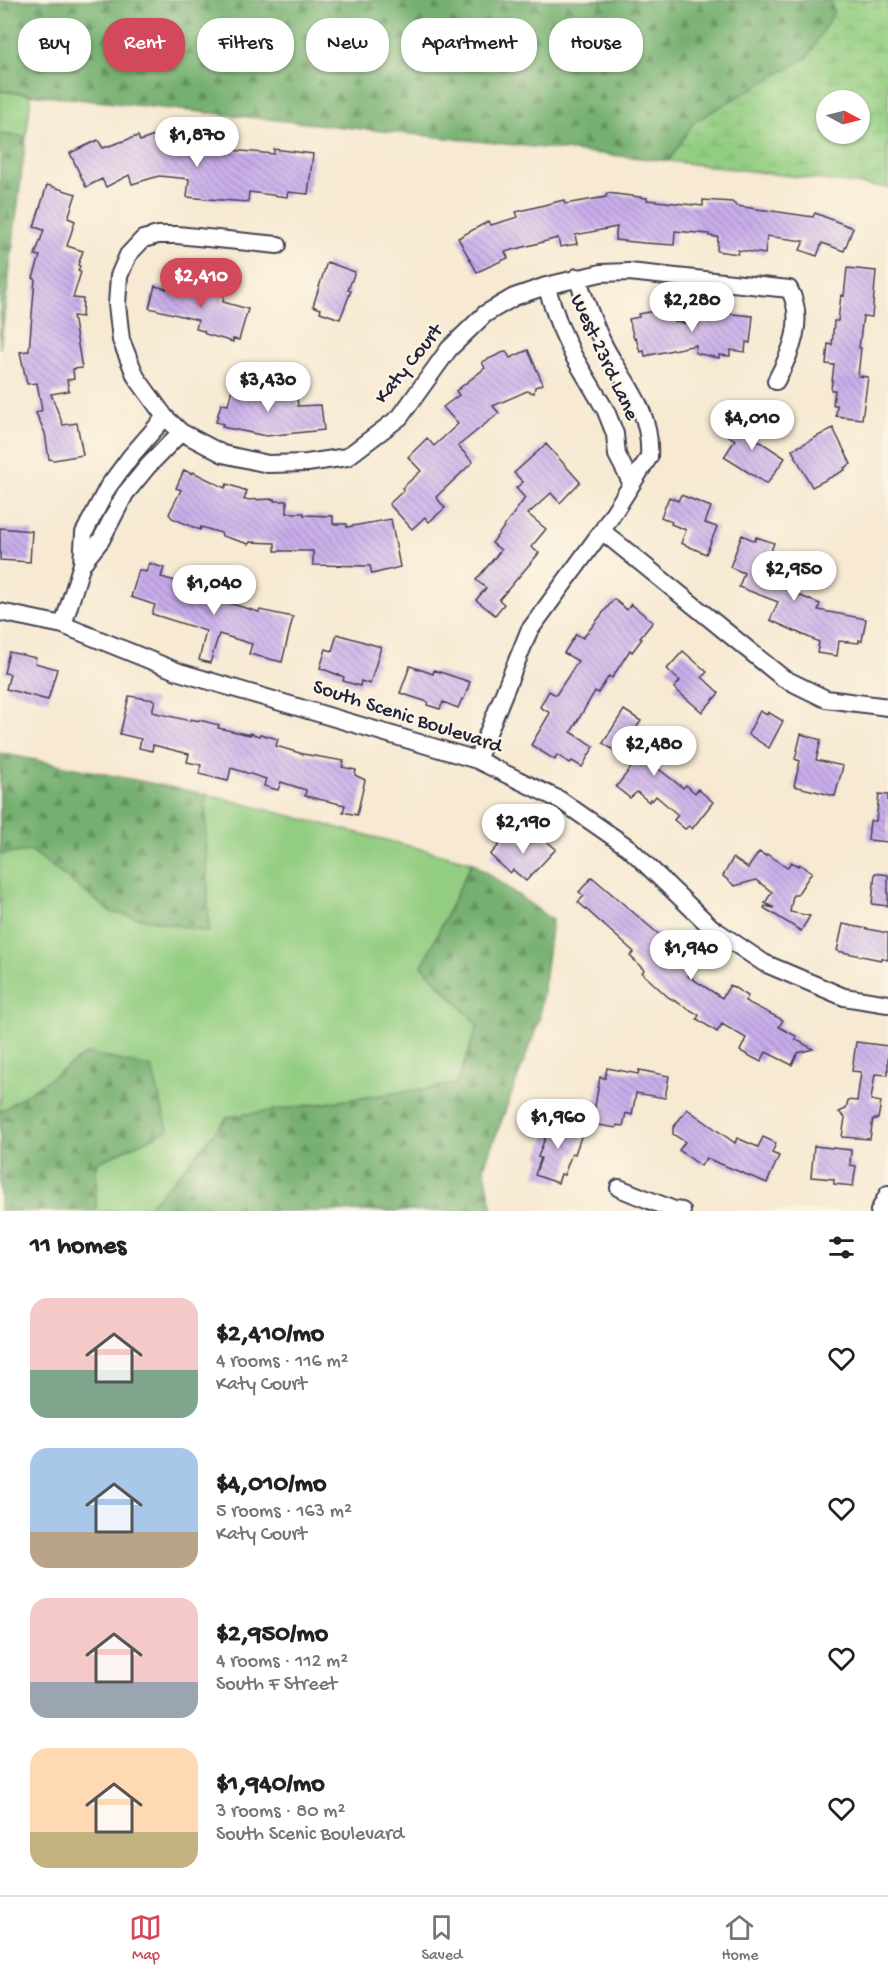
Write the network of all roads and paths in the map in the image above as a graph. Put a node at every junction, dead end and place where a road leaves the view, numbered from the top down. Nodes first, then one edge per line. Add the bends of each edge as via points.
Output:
1 (278, 245) dead end
2 (577, 277) junction
3 (546, 286) junction
4 (776, 381) dead end
5 (165, 417) junction
6 (181, 432) junction
7 (631, 482) junction
8 (602, 531) junction
9 (82, 564) junction
10 (0, 612) edge
11 (63, 625) junction
12 (888, 707) edge
13 (477, 760) junction
14 (888, 1004) edge
15 (619, 1188) dead end
16 (888, 1194) edge
17 (676, 1211) edge
18 (879, 1211) edge

1 - 5 street, Katy Court via 158,235 143,239 128,255 119,276 121,340 136,377
2 - 3 street, Katy Court
2 - 4 street, Katy Court via 629,272 789,289 797,314 794,338
2 - 7 street, West 23rd Lane via 592,321 631,387 646,425 649,457
3 - 6 street, Katy Court via 514,297 485,314 448,349 400,417 347,457 268,464 224,454
3 - 7 street, West 23rd Lane via 573,355 606,411 615,434 617,455
5 - 6 street, Katy Court
5 - 9 street via 108,487 84,533
6 - 9 street via 125,494 101,540
7 - 8 street, West 23rd Lane
8 - 12 street via 783,678 826,699
8 - 13 street, West 23rd Lane via 529,631
9 - 11 street
10 - 11 street, South Scenic Boulevard
11 - 13 street, South Scenic Boulevard via 179,672
13 - 14 street, South Scenic Boulevard via 560,800 629,848 712,928 764,963 844,997
15 - 17 street
16 - 18 street

